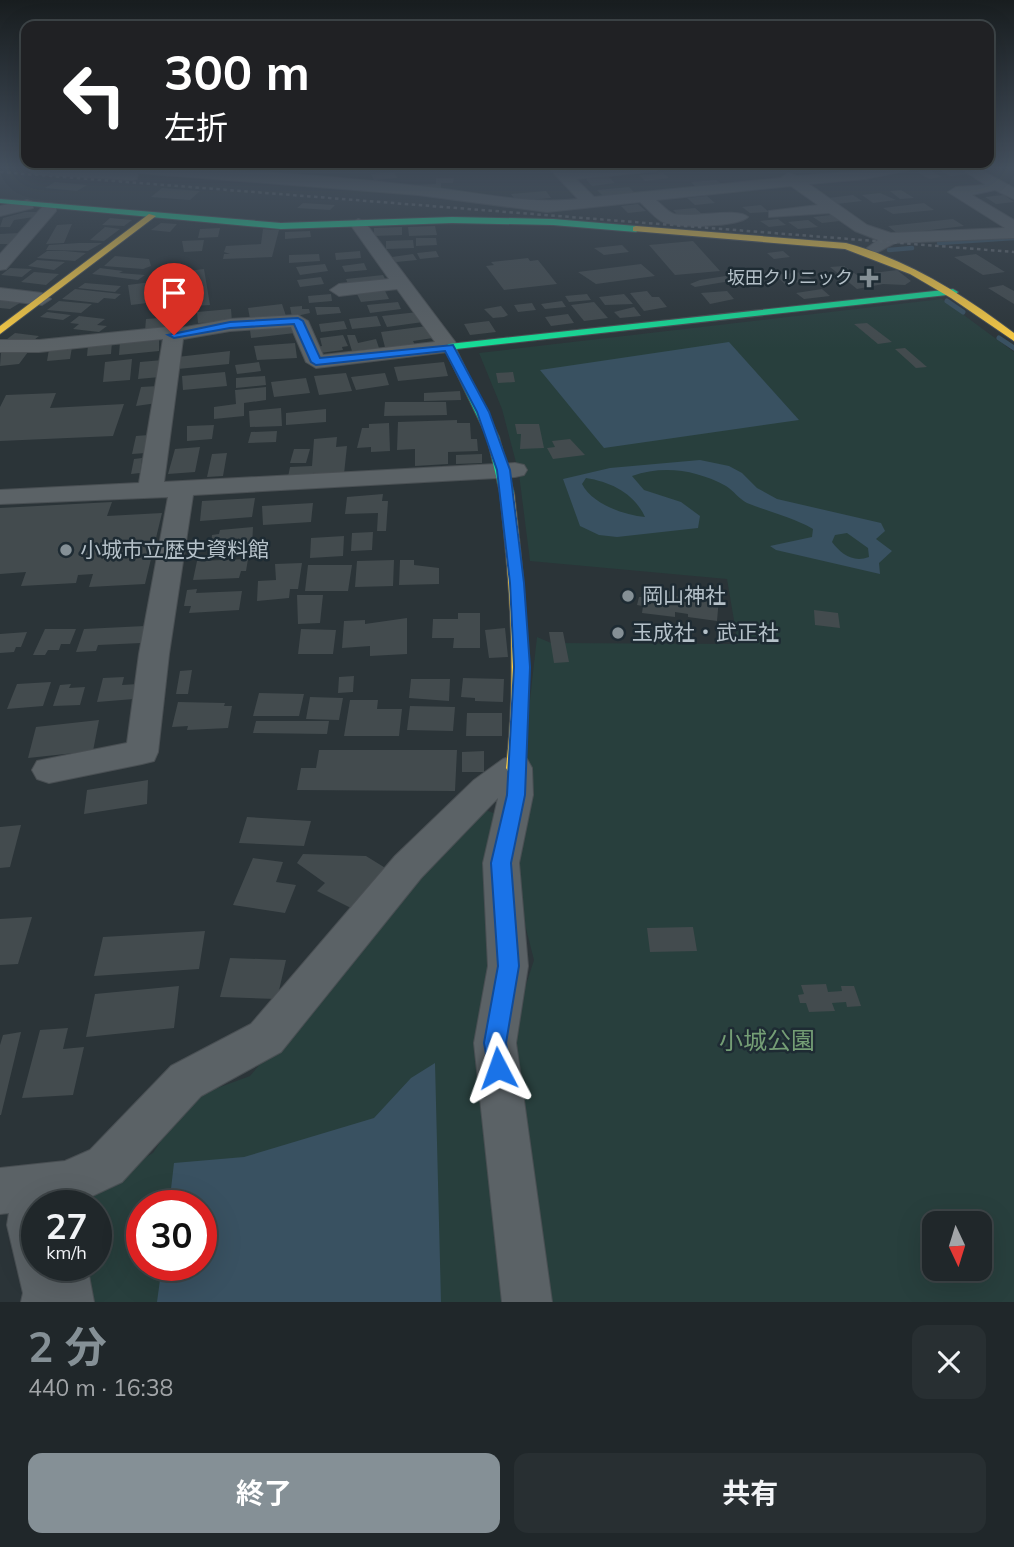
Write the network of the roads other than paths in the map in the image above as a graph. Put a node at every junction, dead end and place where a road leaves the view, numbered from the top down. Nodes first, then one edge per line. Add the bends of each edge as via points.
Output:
1 (32, 228) edge
2 (136, 228) edge
3 (361, 228) edge
4 (679, 228) edge
5 (862, 228) edge
6 (1014, 233) edge
7 (889, 237) junction
8 (871, 251) junction
9 (2, 260) edge
10 (400, 283) junction
11 (338, 288) dead end
12 (953, 292) junction
13 (0, 294) edge
14 (42, 299) junction
15 (0, 331) edge
16 (174, 335) junction
17 (1014, 338) edge
18 (0, 346) edge
19 (449, 347) junction
20 (509, 470) junction
21 (182, 487) junction
22 (150, 488) junction
23 (0, 497) edge
24 (515, 768) junction
25 (49, 770) dead end
26 (46, 1190) edge
27 (45, 1281) edge
28 (65, 1281) edge
29 (46, 1302) edge
30 (69, 1302) edge
31 (527, 1302) edge

1 - 9 street
2 - 14 street
3 - 10 street
4 - 8 street
5 - 7 street
6 - 7 street
7 - 8 street
8 - 12 street via 910,266
10 - 11 street
10 - 19 street
12 - 17 street
12 - 19 street
13 - 14 street
14 - 15 street
16 - 18 street
16 - 19 street via 230,325 298,321 316,362
16 - 22 street
19 - 20 street
20 - 21 street
20 - 24 street via 522,667 521,735
21 - 22 street
21 - 25 street via 142,752
22 - 23 street
24 - 26 street via 486,789 408,867 266,1038 186,1081 106,1166
24 - 31 street via 516,795 501,863 508,966 495,1043
27 - 29 street
28 - 30 street

